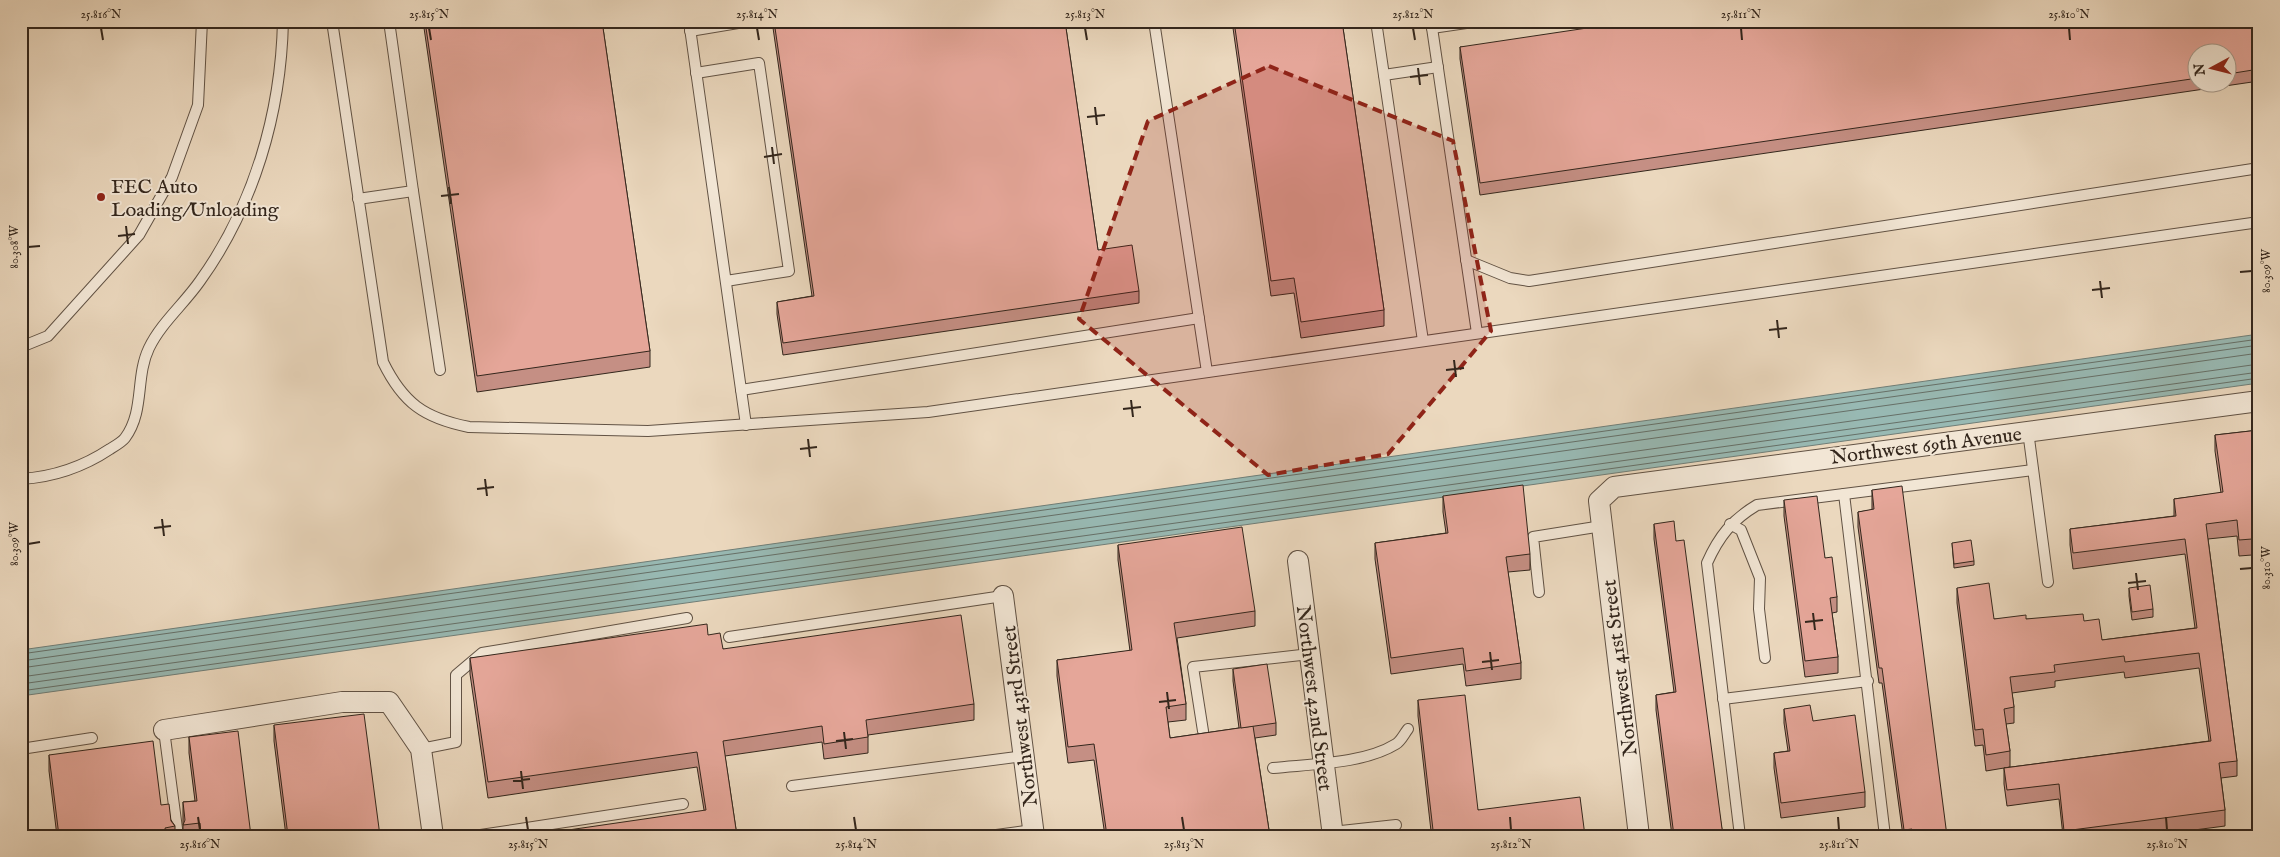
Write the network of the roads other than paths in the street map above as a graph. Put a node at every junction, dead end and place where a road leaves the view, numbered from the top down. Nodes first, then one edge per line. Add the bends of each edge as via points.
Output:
1 (202, 21) edge
2 (283, 21) edge
3 (332, 21) edge
4 (389, 21) edge
5 (750, 21) edge
6 (1154, 21) edge
7 (1376, 21) edge
8 (1480, 21) edge
9 (1432, 25) edge
10 (690, 26) edge
11 (1438, 67) junction
12 (696, 73) junction
13 (1384, 75) junction
14 (2259, 168) edge
15 (413, 191) junction
16 (358, 199) junction
17 (2259, 222) edge
18 (1466, 260) junction
19 (726, 281) junction
20 (1198, 318) junction
21 (1477, 333) junction
22 (1423, 341) junction
23 (21, 347) edge
24 (440, 370) dead end
25 (1207, 372) junction
26 (741, 390) junction
27 (2259, 401) edge
28 (746, 425) junction
29 (2028, 432) junction
30 (2033, 470) junction
31 (21, 479) edge
32 (1844, 494) junction
33 (1599, 501) joint
34 (1730, 524) junction
35 (1602, 526) junction
36 (1298, 561) dead end
37 (2048, 582) dead end
38 (1539, 592) dead end
39 (1003, 596) joint
40 (687, 618) dead end
41 (729, 637) dead end
42 (1310, 654) junction
43 (1765, 658) dead end
44 (1868, 681) junction
45 (1723, 699) junction
46 (1408, 729) dead end
47 (164, 730) joint
48 (1203, 731) edge
49 (92, 738) dead end
50 (21, 749) edge
51 (421, 749) junction
52 (1024, 756) junction
53 (1324, 763) junction
54 (1273, 768) dead end
55 (792, 786) dead end
56 (683, 804) dead end
57 (1396, 825) dead end
58 (1033, 833) edge
59 (1333, 834) edge
60 (178, 836) edge
61 (433, 836) edge
62 (474, 836) edge
63 (989, 836) edge
64 (1639, 836) edge
65 (1740, 836) edge
66 (1885, 836) edge

1 - 23 lane via 198,105 172,177 139,236 48,336
2 - 31 lane via 276,105 262,157 236,220 201,281 147,352 140,374 138,416 124,439 101,455 69,471
3 - 16 lane
4 - 15 lane
5 - 10 lane
6 - 20 lane
7 - 13 lane
8 - 9 lane
9 - 11 lane
10 - 12 lane
11 - 13 lane
11 - 18 lane
12 - 19 lane
12 - 19 lane via 759,63 789,271
13 - 22 lane
14 - 18 lane via 1529,281 1510,278
15 - 16 lane
15 - 24 lane
16 - 28 lane via 383,362 406,399 430,416 469,427 648,431
17 - 21 lane
18 - 21 lane
19 - 26 lane
20 - 25 lane
20 - 26 lane
21 - 22 lane
22 - 25 lane
25 - 28 lane via 928,412
26 - 28 lane
27 - 29 street, Northwest 69th Avenue
29 - 30 lane
29 - 33 street, Northwest 69th Avenue via 1614,487
30 - 32 lane
30 - 37 lane
32 - 34 lane via 1757,504
32 - 44 lane
33 - 35 street, Northwest 41st Street
34 - 43 lane via 1741,530 1760,578
34 - 45 lane via 1707,563
35 - 38 lane via 1533,537
35 - 64 street, Northwest 41st Street
36 - 42 street, Northwest 42nd Street
39 - 41 lane
39 - 52 street, Northwest 43rd Street
40 - 51 lane via 482,652 456,675 456,742
42 - 48 lane via 1194,667
42 - 53 street, Northwest 42nd Street
44 - 45 lane
44 - 66 lane
45 - 65 lane
46 - 53 lane via 1398,743 1375,754
47 - 51 street via 342,702 389,702
47 - 60 lane
49 - 50 lane
51 - 61 street
52 - 55 lane
52 - 58 street, Northwest 43rd Street
53 - 54 lane
53 - 59 street, Northwest 42nd Street
56 - 62 lane
57 - 59 lane
58 - 63 lane

